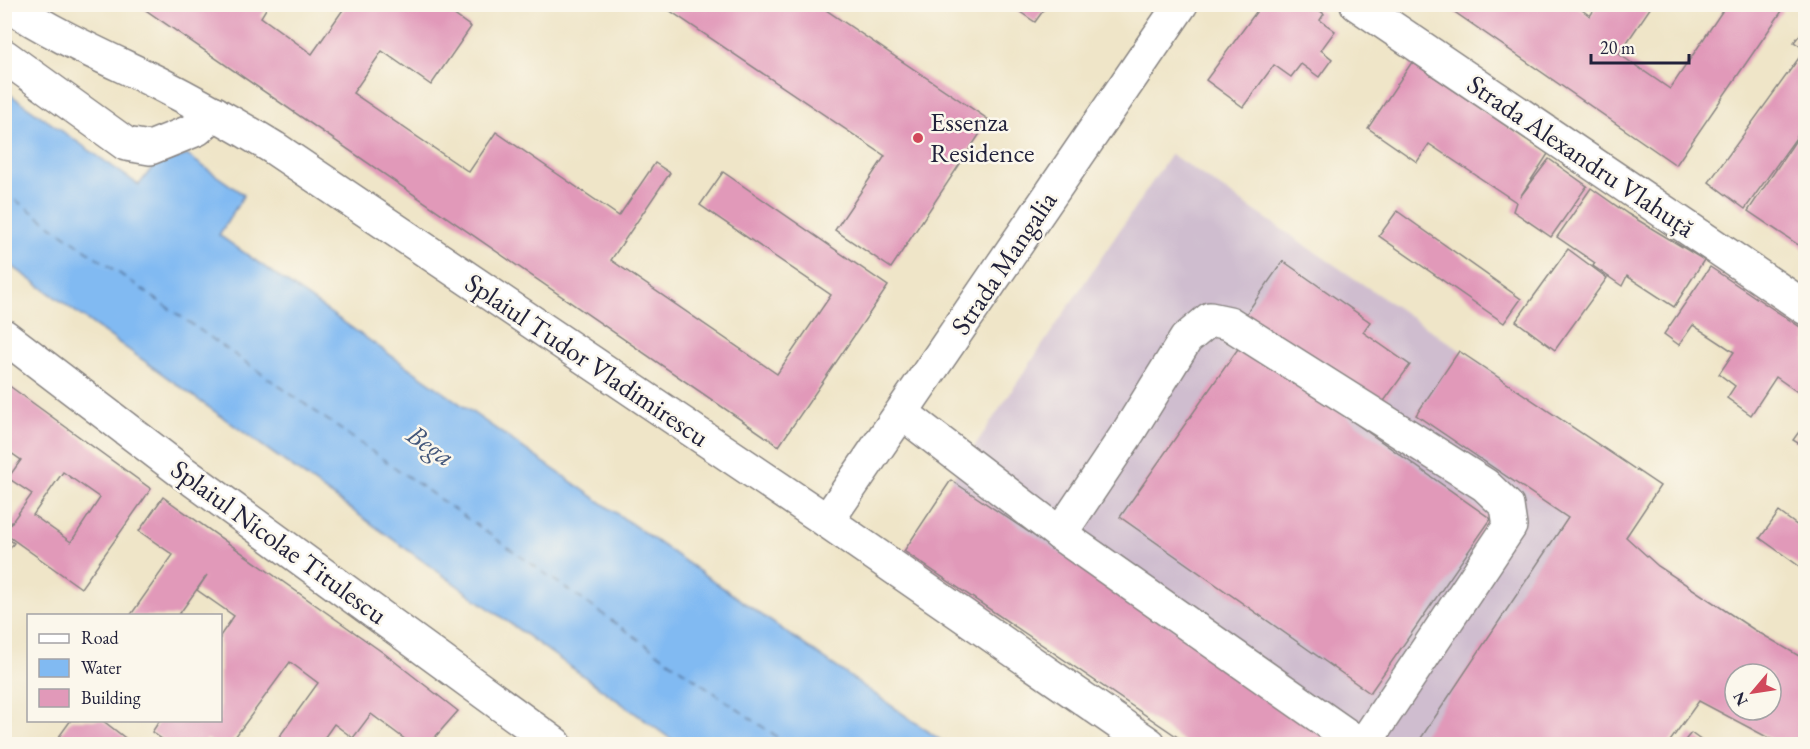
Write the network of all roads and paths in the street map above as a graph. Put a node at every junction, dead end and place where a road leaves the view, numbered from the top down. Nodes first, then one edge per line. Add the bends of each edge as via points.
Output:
1 (7, 4) edge
2 (1181, 4) edge
3 (1357, 4) edge
4 (4, 56) edge
5 (215, 113) junction
6 (1806, 308) edge
7 (4, 336) edge
8 (902, 413) junction
9 (827, 521) junction
10 (1060, 534) junction
11 (555, 744) edge
12 (1149, 744) edge
13 (1359, 744) edge
14 (1364, 744) edge

1 - 5 street, Splaiul Tudor Vladimirescu via 81,47
2 - 8 street, Strada Mangalia
3 - 6 street, Strada Alexandru Vlahuță
4 - 5 street via 126,144 150,148 197,129
5 - 9 street, Splaiul Tudor Vladimirescu via 274,148
7 - 11 street, Splaiul Nicolae Titulescu via 181,471
8 - 9 street, Strada Mangalia
8 - 10 street
9 - 12 street, Splaiul Tudor Vladimirescu
10 - 13 street
10 - 14 street via 1186,339 1210,319 1229,323 1485,485 1507,506 1510,526

